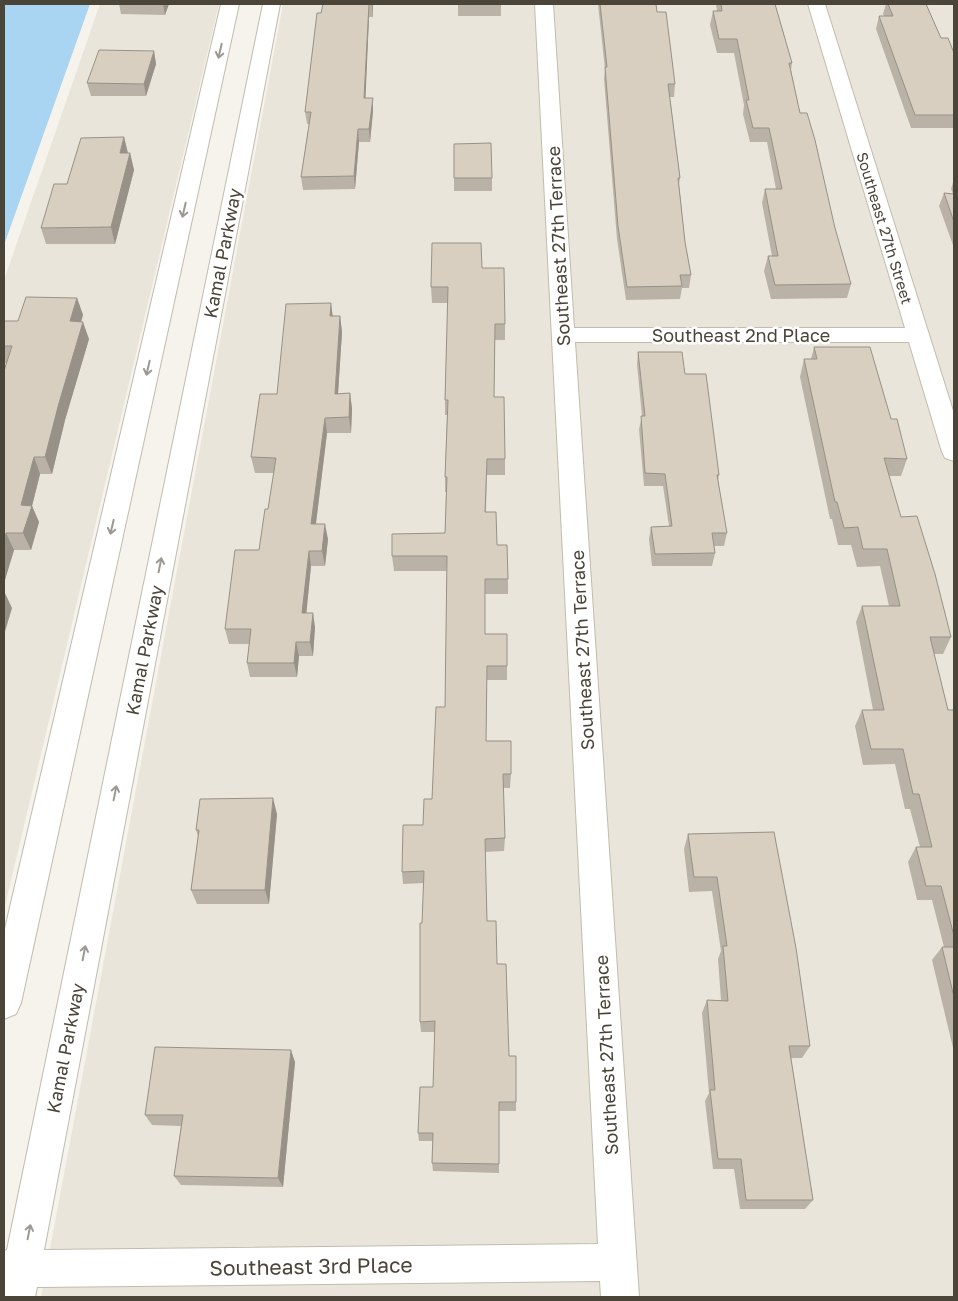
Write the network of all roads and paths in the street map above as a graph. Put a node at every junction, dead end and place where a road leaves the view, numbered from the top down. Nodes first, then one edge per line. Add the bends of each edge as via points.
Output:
1 (230, 4) edge
2 (271, 4) edge
3 (544, 4) edge
4 (817, 4) edge
5 (563, 335) junction
6 (918, 335) junction
7 (954, 452) edge
8 (4, 1003) edge
9 (14, 1279) edge
10 (619, 1280) edge

1 -> 8 street
9 -> 2 street, Kamal Parkway
3 - 5 street, Southeast 27th Terrace
4 - 6 street, Southeast 27th Street
5 - 6 street, Southeast 2nd Place
5 - 10 street, Southeast 27th Terrace
6 - 7 street, Southeast 27th Street
9 - 10 street, Southeast 3rd Place

